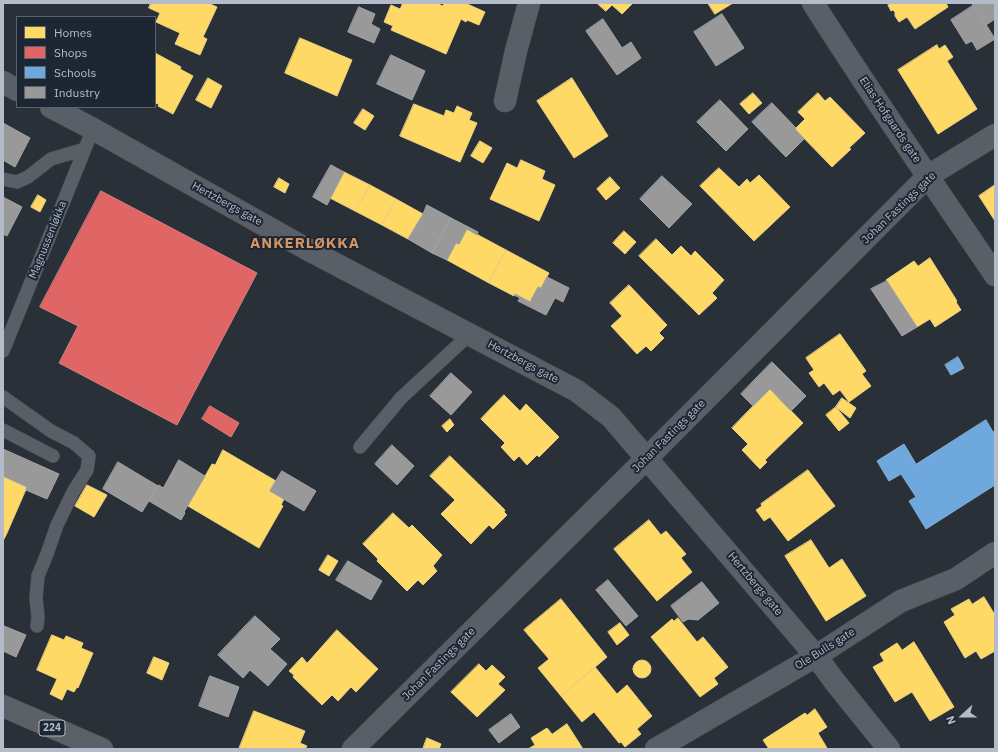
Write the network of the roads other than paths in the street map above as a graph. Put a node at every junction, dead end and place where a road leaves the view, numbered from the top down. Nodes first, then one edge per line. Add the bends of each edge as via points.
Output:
1 (529, 3) edge
2 (813, 3) edge
3 (3, 82) edge
4 (16, 89) edge
5 (505, 101) dead end
6 (53, 108) edge
7 (93, 129) junction
8 (995, 135) edge
9 (85, 149) junction
10 (928, 176) junction
11 (3, 179) edge
12 (995, 275) edge
13 (470, 334) junction
14 (3, 351) edge
15 (3, 397) edge
16 (3, 430) edge
17 (360, 447) dead end
18 (53, 456) dead end
19 (647, 458) junction
20 (995, 553) edge
21 (37, 626) dead end
22 (816, 656) junction
23 (3, 706) edge
24 (94, 748) edge
25 (353, 749) edge
26 (656, 749) edge
27 (889, 749) edge

1 - 5 street
2 - 10 street, Elias Hofgaards gate
3 - 4 street
6 - 7 street, Hertzbergs gate
7 - 9 lane, Magnussenløkka
7 - 13 street, Hertzbergs gate via 305,248
8 - 10 street, Johan Fastings gate
9 - 11 lane via 51,159 28,177 17,182
9 - 14 lane, Magnussenløkka
10 - 12 street, Elias Hofgaards gate
10 - 19 street, Johan Fastings gate
13 - 17 lane via 401,398
13 - 19 street, Hertzbergs gate via 577,391 611,416
15 - 21 lane via 51,431 74,443 89,456 87,470 57,525 38,576
16 - 18 lane
19 - 22 street, Hertzbergs gate
19 - 25 street, Johan Fastings gate
20 - 22 street, Ole Bulls gate via 956,578 901,600
22 - 26 street, Ole Bulls gate
22 - 27 street, Hertzbergs gate
23 - 24 main road, 224

